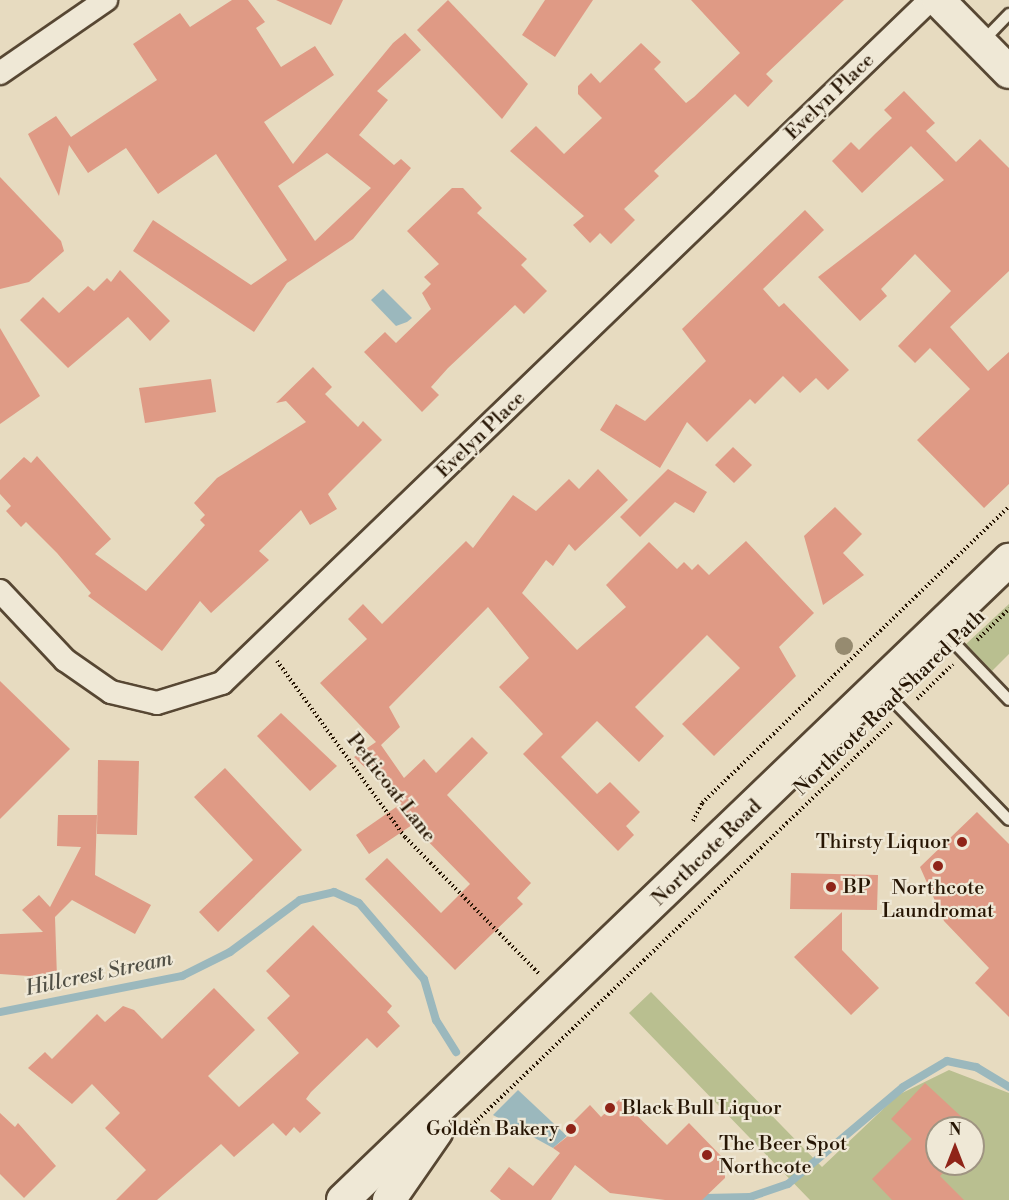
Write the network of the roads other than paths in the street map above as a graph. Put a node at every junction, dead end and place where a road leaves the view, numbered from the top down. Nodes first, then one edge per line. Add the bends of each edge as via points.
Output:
1 (106, 0) edge
2 (930, 0) edge
3 (938, 0) edge
4 (1009, 14) edge
5 (981, 42) junction
6 (1009, 72) edge
7 (0, 73) edge
8 (1009, 560) edge
9 (0, 591) edge
10 (939, 628) junction
11 (879, 685) junction
12 (1009, 700) edge
13 (1009, 820) edge
14 (461, 1090) junction
15 (343, 1200) edge
16 (389, 1200) edge

1 - 7 street
2 - 9 street, Evelyn Place via 222,683 157,702 111,692 65,660
3 - 5 main road
4 - 5 lane
5 - 6 main road
8 - 10 main road, Northcote Road
10 - 11 main road, Northcote Road
10 - 12 lane
11 - 13 lane
11 - 14 main road, Northcote Road
14 - 15 main road
14 - 16 main road, Northcote Road via 449,1117

